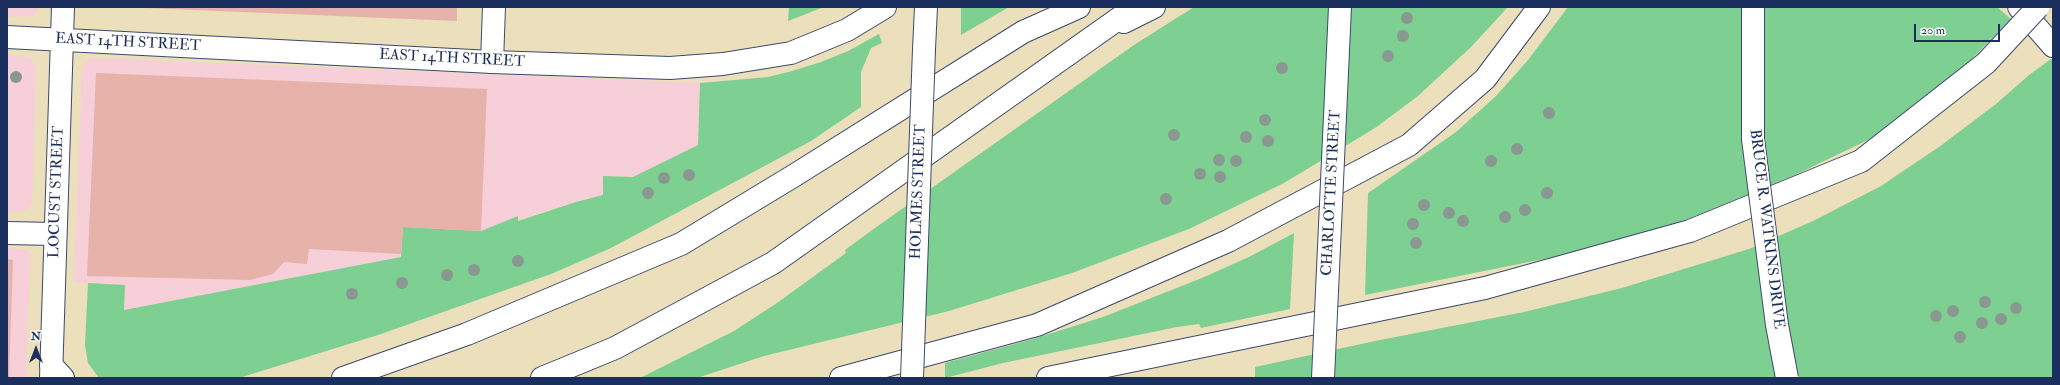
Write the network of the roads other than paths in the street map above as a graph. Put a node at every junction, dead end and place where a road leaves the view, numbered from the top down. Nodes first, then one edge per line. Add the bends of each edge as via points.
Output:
1 (63, 7) edge
2 (494, 7) edge
3 (885, 7) edge
4 (926, 7) edge
5 (1079, 7) edge
6 (1135, 7) edge
7 (1154, 7) edge
8 (1340, 7) edge
9 (1539, 7) edge
10 (1753, 7) edge
11 (2019, 7) edge
12 (2038, 7) edge
13 (7, 37) edge
14 (1091, 39) junction
15 (61, 40) junction
16 (2053, 46) edge
17 (492, 62) junction
18 (7, 233) edge
19 (55, 234) junction
20 (55, 374) edge
21 (343, 378) edge
22 (542, 378) edge
23 (841, 378) edge
24 (912, 378) edge
25 (1048, 378) edge
26 (1323, 378) edge
27 (1787, 378) edge

1 - 15 main road, LOCUST STREET
2 - 17 main road
3 - 17 main road, EAST 14TH STREET via 847,30 791,53 723,64 670,68
4 - 24 main road, HOLMES STREET, bridge
5 - 21 main road via 1023,32 681,244 467,334
6 - 14 main road
7 - 14 main road
8 - 26 main road, CHARLOTTE STREET, bridge
9 - 23 main road via 1485,79 1409,145 1228,242 1037,326
10 - 27 main road, BRUCE R. WATKINS DRIVE, bridge via 1753,139 1777,326
11 - 16 main road
12 - 25 main road, bridge via 1986,63 1861,161 1690,231 1485,288
13 - 15 main road, EAST 14TH STREET
14 - 22 main road via 773,263 615,348
15 - 17 main road, EAST 14TH STREET
15 - 19 main road, LOCUST STREET
18 - 19 main road
19 - 20 main road, LOCUST STREET

